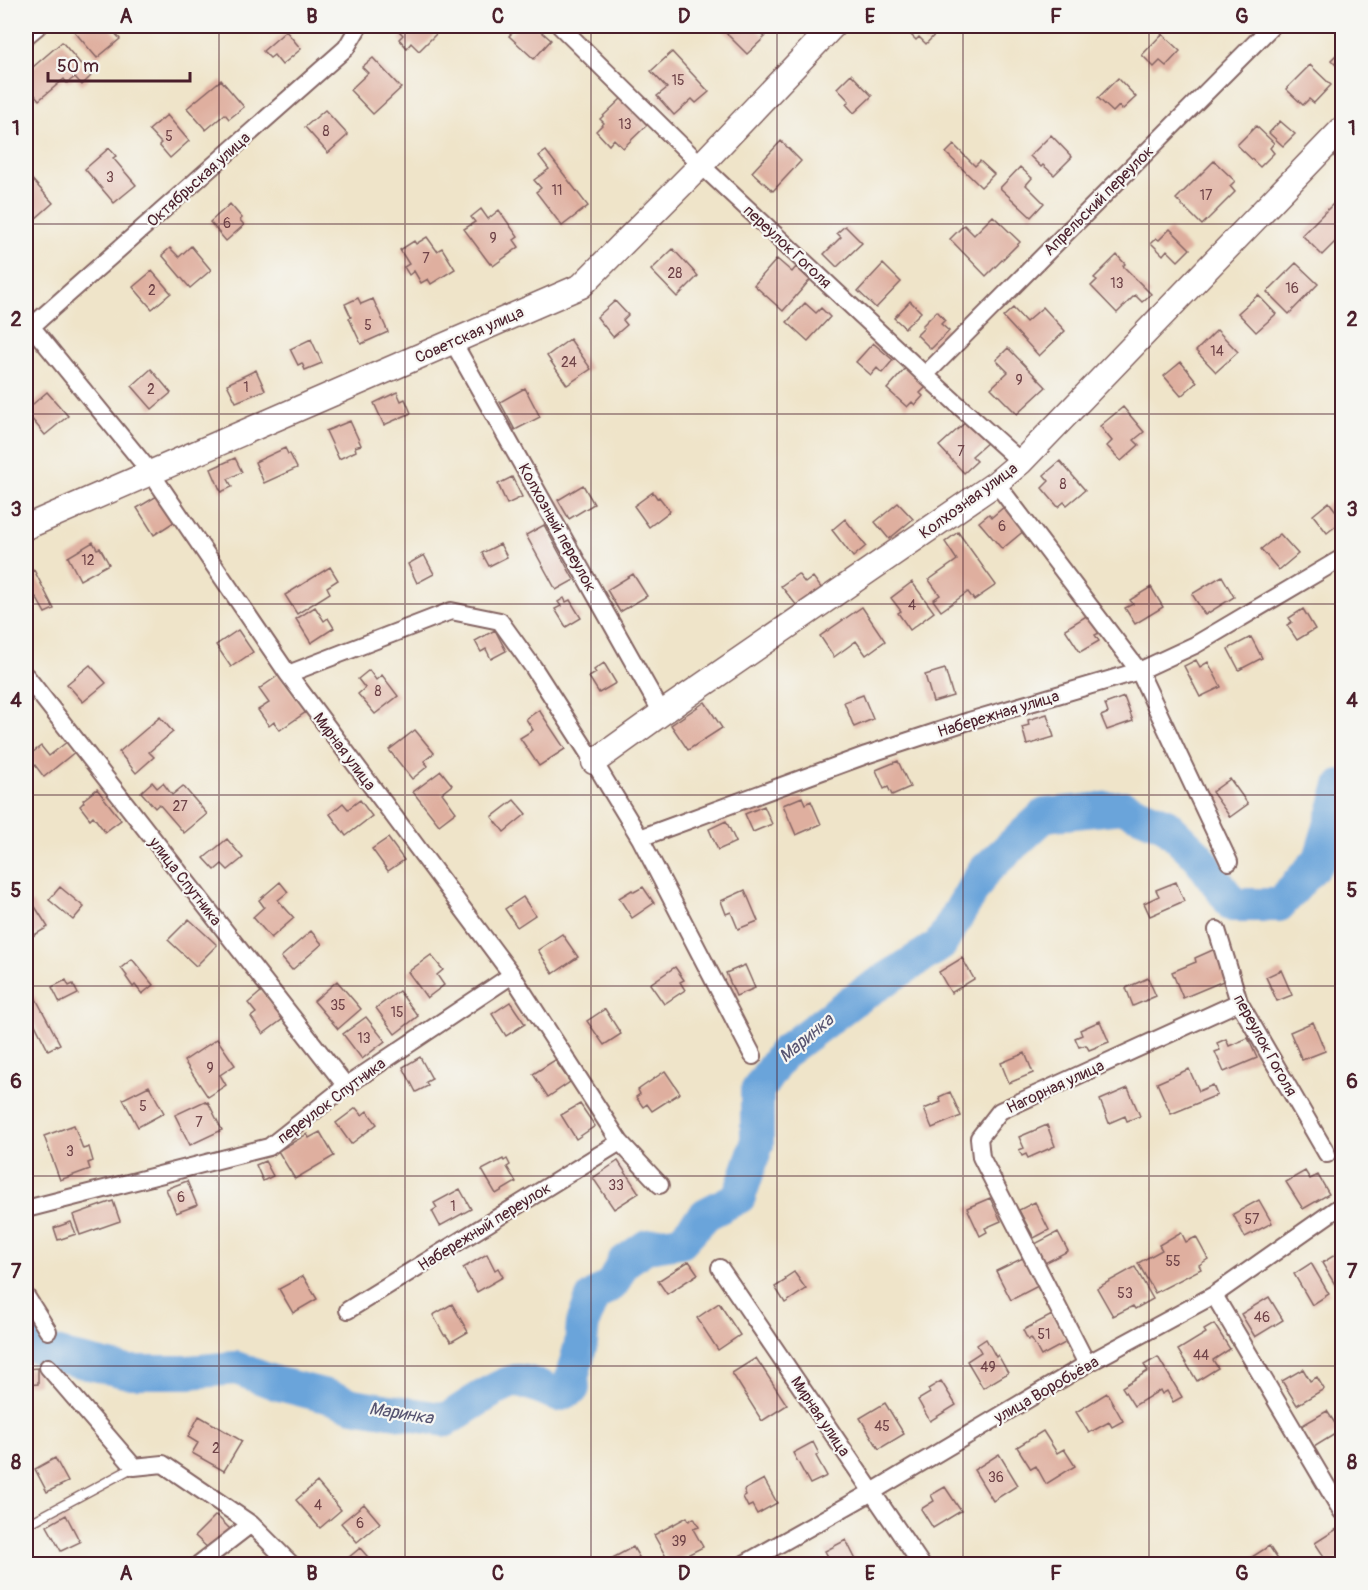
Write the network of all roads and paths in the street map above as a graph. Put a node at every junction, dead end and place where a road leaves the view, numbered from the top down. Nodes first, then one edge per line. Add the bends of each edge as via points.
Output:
1 (38, 26) edge
2 (359, 26) edge
3 (560, 26) edge
4 (833, 26) edge
5 (1272, 26) edge
6 (26, 36) edge
7 (1342, 129) edge
8 (701, 165) junction
9 (28, 323) edge
10 (453, 342) junction
11 (925, 375) junction
12 (1021, 462) junction
13 (151, 473) junction
14 (996, 483) junction
15 (26, 527) edge
16 (1342, 558) edge
17 (1139, 671) junction
18 (288, 674) junction
19 (26, 676) edge
20 (662, 712) junction
21 (594, 762) junction
22 (640, 838) junction
23 (1229, 862) dead end
24 (1217, 930) dead end
25 (513, 975) junction
26 (1239, 1002) junction
27 (753, 1056) dead end
28 (346, 1086) junction
29 (620, 1142) junction
30 (1327, 1154) dead end
31 (660, 1185) dead end
32 (1342, 1204) edge
33 (26, 1209) edge
34 (720, 1268) dead end
35 (1214, 1294) junction
36 (26, 1296) edge
37 (348, 1310) dead end
38 (48, 1331) dead end
39 (1087, 1364) junction
40 (48, 1367) dead end
41 (134, 1467) junction
42 (872, 1492) junction
43 (1342, 1512) edge
44 (251, 1524) junction
45 (26, 1525) edge
46 (199, 1564) edge
47 (291, 1564) edge
48 (744, 1564) edge
49 (921, 1564) edge

1 - 6 street
2 - 9 street, Октябрьская улица via 346,48
3 - 8 street, переулок Гоголя
4 - 8 street, Советская улица
5 - 11 street, Апрельский переулок
7 - 12 street, Колхозная улица
8 - 10 street, Советская улица via 580,286
8 - 11 street, переулок Гоголя
9 - 13 street, Мирная улица
10 - 13 street, Советская улица
10 - 20 street, Колхозный переулок
11 - 12 street, переулок Гоголя
12 - 14 street, Колхозная улица
13 - 15 street, Советская улица
13 - 18 street, Мирная улица
14 - 17 street
14 - 20 street, Колхозная улица
16 - 17 street, Набережная улица via 1195,645
17 - 22 street, Набережная улица via 866,755
17 - 23 street
18 - 21 street via 451,611 500,621
18 - 25 street, Мирная улица
19 - 28 street, улица Спутника
20 - 21 street, Колхозная улица
21 - 22 street
22 - 27 street
24 - 26 street, переулок Гоголя
25 - 28 street, переулок Спутника
25 - 29 street, Мирная улица
26 - 30 street, переулок Гоголя
26 - 39 street, Нагорная улица via 1000,1111 979,1138 981,1157
28 - 33 street, переулок Спутника via 268,1147
29 - 31 street, Мирная улица
29 - 37 street, Набережный переулок
32 - 35 street, улица Воробьёва
34 - 42 street, Мирная улица
35 - 39 street, улица Воробьёва
35 - 43 street
36 - 38 street
39 - 42 street, улица Воробьёва
40 - 41 street
41 - 44 street via 163,1464
41 - 45 lane
42 - 48 street, улица Воробьёва
42 - 49 street, Мирная улица
44 - 46 street
44 - 47 street

